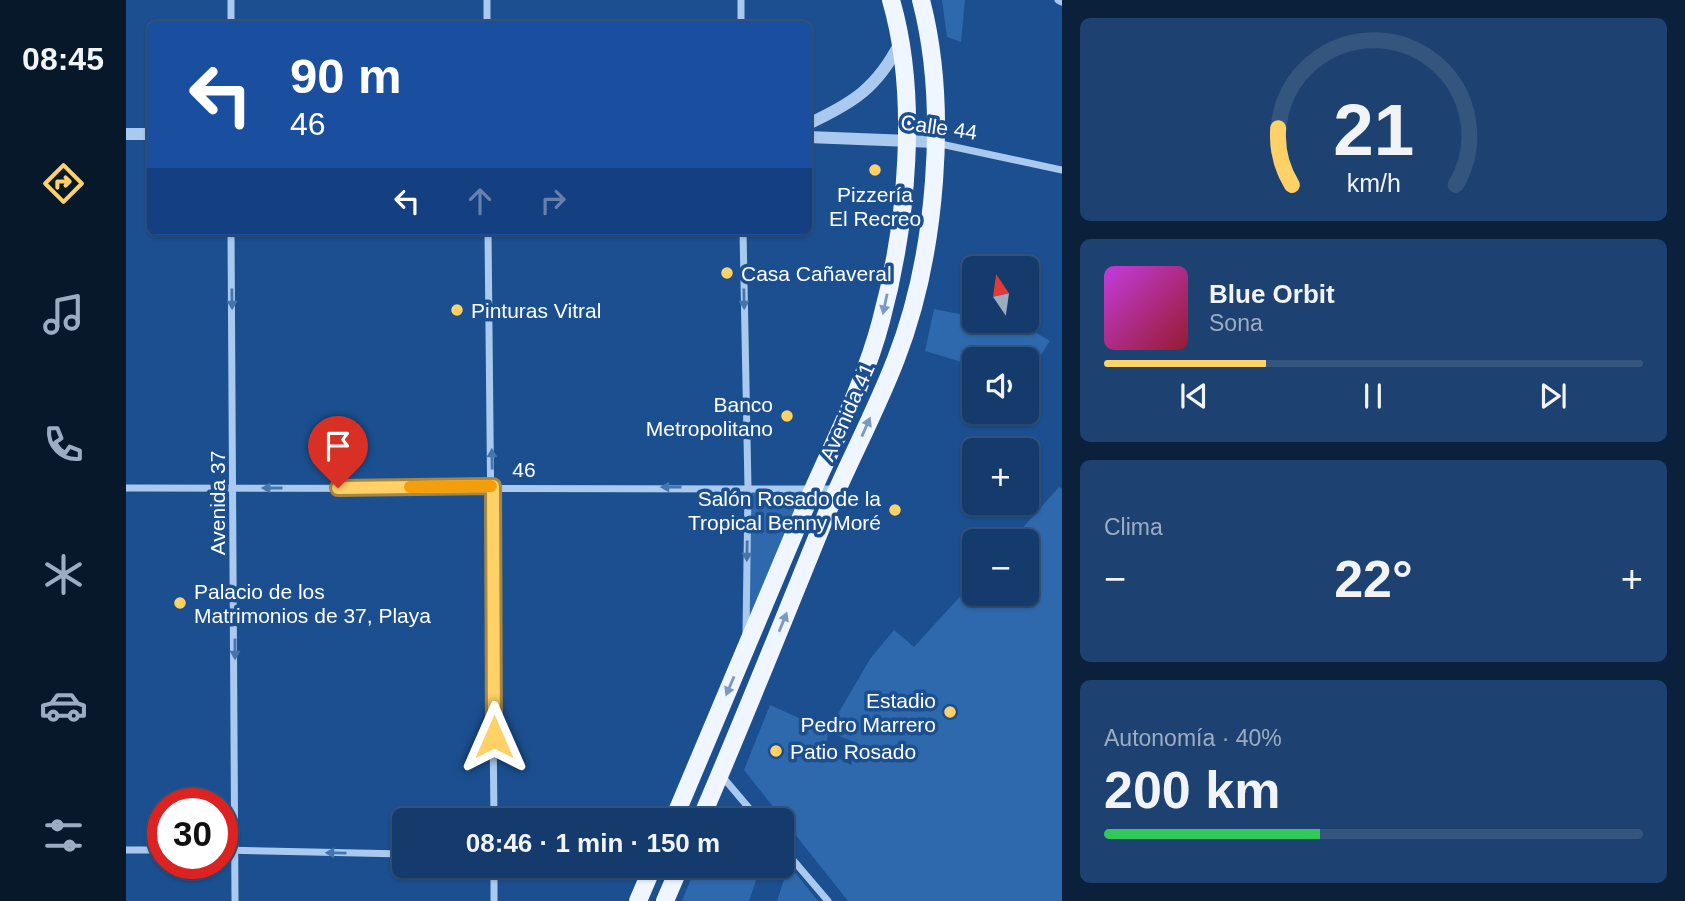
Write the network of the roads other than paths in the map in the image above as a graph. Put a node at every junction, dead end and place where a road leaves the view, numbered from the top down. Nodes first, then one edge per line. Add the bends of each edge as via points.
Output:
1 (231, 0) edge
2 (487, 0) edge
3 (741, 0) edge
4 (891, 0) edge
5 (924, 6) edge
6 (231, 21) edge
7 (486, 21) edge
8 (741, 21) edge
9 (901, 43) junction
10 (812, 122) edge
11 (126, 134) edge
12 (147, 134) edge
13 (812, 137) edge
14 (906, 140) junction
15 (935, 142) junction
16 (1062, 170) edge
17 (231, 235) edge
18 (488, 235) edge
19 (743, 235) edge
20 (493, 486) junction
21 (126, 488) edge
22 (235, 488) junction
23 (748, 488) junction
24 (813, 488) junction
25 (838, 489) junction
26 (746, 649) junction
27 (720, 774) junction
28 (235, 788) edge
29 (494, 808) edge
30 (679, 808) edge
31 (706, 808) edge
32 (749, 808) edge
33 (126, 850) edge
34 (147, 850) edge
35 (238, 850) edge
36 (392, 855) edge
37 (794, 861) edge
38 (494, 878) edge
39 (648, 878) edge
40 (675, 878) edge
41 (234, 879) edge
42 (234, 901) edge
43 (494, 901) edge
44 (638, 901) edge
45 (665, 901) edge
46 (828, 901) edge

1 - 6 street
2 - 7 street
3 - 8 street
4 - 9 main road, Avenida 41
5 - 15 main road, Avenida 41 via 936,86
9 - 10 street via 866,92
9 - 14 main road, Avenida 41
11 - 12 street
13 - 14 street, Calle 44
14 - 15 street, Calle 44
14 -> 24 main road, Avenida 41 via 899,239 881,322
15 - 16 street, Calle 44
25 -> 15 main road, Avenida 41 via 896,360 910,316 927,239
17 -> 22 street, Avenida 37
20 -> 18 street
19 -> 23 street
20 -> 22 street, 46
23 -> 20 street, 46
20 - 29 street
21 - 22 street, 46
22 -> 28 street, Avenida 37
23 - 24 street, 46
23 -> 26 street
24 - 25 street, 46
24 - 26 main road, Avenida 41
27 -> 25 main road, Avenida 41
26 -> 30 main road, Avenida 41
27 - 31 main road, Avenida 41
27 - 32 street
33 - 34 street
36 -> 35 street
37 - 46 street
38 - 43 street
39 - 44 main road
40 - 45 main road
41 - 42 street, Avenida 37

